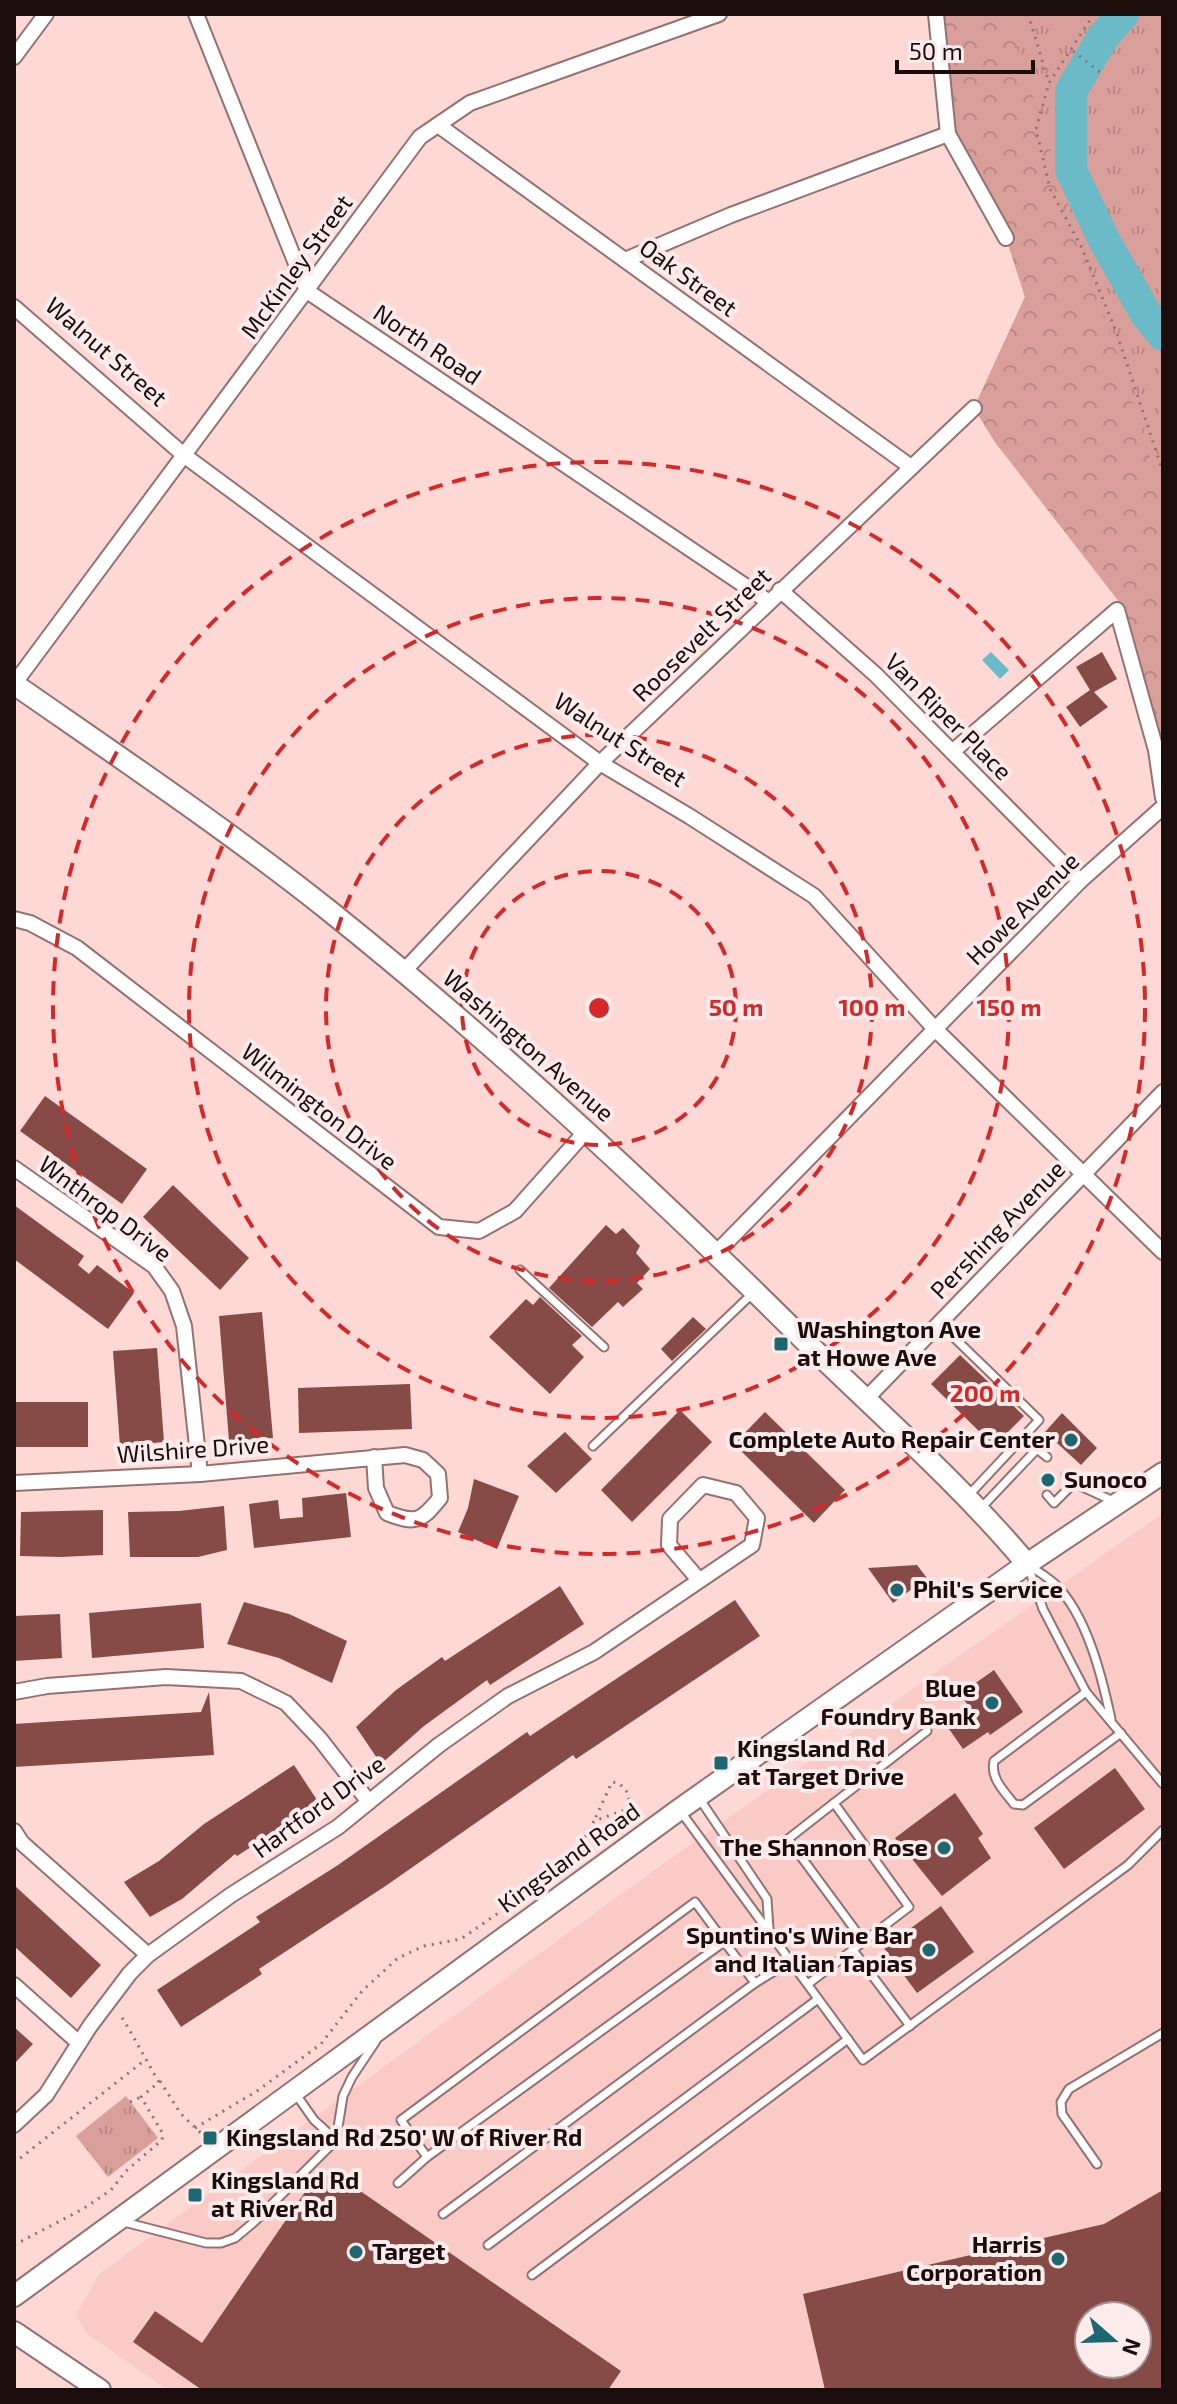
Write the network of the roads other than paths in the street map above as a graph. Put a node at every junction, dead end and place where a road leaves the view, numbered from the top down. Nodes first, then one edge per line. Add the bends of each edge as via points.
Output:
1 (46, 14) edge
2 (196, 14) edge
3 (719, 14) edge
4 (936, 14) edge
5 (14, 57) edge
6 (438, 125) junction
7 (948, 134) junction
8 (1006, 238) dead end
9 (625, 260) junction
10 (307, 291) junction
11 (14, 307) edge
12 (974, 408) dead end
13 (185, 456) junction
14 (911, 467) junction
15 (780, 590) junction
16 (769, 602) junction
17 (14, 684) edge
18 (952, 752) junction
19 (600, 763) junction
20 (1163, 798) edge
21 (1163, 807) edge
22 (1080, 881) junction
23 (14, 919) edge
24 (403, 972) junction
25 (935, 1029) junction
26 (1163, 1092) edge
27 (587, 1130) junction
28 (14, 1168) edge
29 (1083, 1173) junction
30 (1163, 1252) edge
31 (716, 1253) junction
32 (520, 1270) dead end
33 (755, 1291) junction
34 (939, 1323) junction
35 (604, 1347) dead end
36 (865, 1400) junction
37 (593, 1446) dead end
38 (374, 1457) junction
39 (1047, 1457) dead end
40 (1027, 1459) junction
41 (1035, 1467) dead end
42 (1018, 1469) junction
43 (1163, 1473) edge
44 (200, 1474) junction
45 (1066, 1475) dead end
46 (1025, 1476) dead end
47 (14, 1483) edge
48 (1074, 1483) junction
49 (1056, 1486) dead end
50 (1063, 1494) junction
51 (1047, 1495) dead end
52 (1119, 1503) junction
53 (972, 1504) junction
54 (1027, 1564) junction
55 (699, 1580) junction
56 (14, 1692) edge
57 (1086, 1692) junction
58 (1111, 1719) junction
59 (927, 1731) dead end
60 (1121, 1733) junction
61 (1163, 1784) edge
62 (698, 1796) junction
63 (369, 1802) junction
64 (834, 1803) junction
65 (680, 1809) junction
66 (1163, 1830) edge
67 (14, 1831) edge
68 (769, 1931) junction
69 (724, 1942) junction
70 (864, 1942) junction
71 (853, 1950) junction
72 (148, 1955) junction
73 (791, 1961) junction
74 (755, 1983) junction
75 (808, 1984) junction
76 (14, 1985) edge
77 (818, 1999) junction
78 (388, 2023) junction
79 (910, 2026) junction
80 (1163, 2033) edge
81 (848, 2039) junction
82 (79, 2043) junction
83 (294, 2091) junction
84 (14, 2125) edge
85 (336, 2140) junction
86 (427, 2157) junction
87 (1097, 2164) dead end
88 (398, 2183) dead end
89 (443, 2214) dead end
90 (117, 2221) junction
91 (488, 2245) dead end
92 (532, 2275) dead end
93 (14, 2296) edge
94 (16, 2337) edge
95 (100, 2390) edge

1 - 5 street
2 - 10 street
3 - 6 street, McKinley Street via 470,103
4 - 7 street
6 - 9 street, Oak Street
6 - 10 street, McKinley Street via 420,137
7 - 8 street
7 - 9 street
9 - 14 street, Oak Street
10 - 13 street, McKinley Street
10 - 16 street, North Road
11 - 13 street, Walnut Street
12 - 14 street, Roosevelt Street
13 - 17 street, McKinley Street
13 - 19 street, Walnut Street
14 - 15 street, Roosevelt Street
15 - 16 street, Roosevelt Street
15 - 18 street, Van Riper Place
16 - 19 street, Roosevelt Street
17 - 24 main road, Washington Avenue via 212,822
18 - 20 street via 1117,610 1156,750
18 - 22 street, Van Riper Place
19 - 24 street, Roosevelt Street
19 - 25 street, Walnut Street via 814,896
21 - 22 street, Howe Avenue
22 - 25 street, Howe Avenue
23 - 27 street, Wilmington Drive via 77,948 439,1227 479,1231 515,1211
24 - 27 main road, Washington Avenue
25 - 29 street, Walnut Street
25 - 31 street, Howe Avenue
26 - 29 street, Pershing Avenue
27 - 31 main road, Washington Avenue
28 - 44 street, Wnthrop Drive via 154,1266 172,1291 184,1326
29 - 30 street, Walnut Street
29 - 34 street, Pershing Avenue
31 - 33 main road, Washington Avenue
32 - 35 lane
33 - 36 main road, Washington Avenue
33 - 37 lane
34 - 36 street, Pershing Avenue
34 - 53 lane via 1039,1420
36 - 53 main road, Washington Avenue
38 - 38 street, Wilshire Drive via 376,1488 387,1513 408,1521 425,1517 440,1498 438,1474 423,1460 405,1455
38 - 44 street, Wilshire Drive
39 - 40 lane via 1037,1449
40 - 41 lane
40 - 42 lane
42 - 46 lane
42 - 53 lane
43 - 52 main road, Kingsland Road
44 - 47 street, Wilshire Drive
45 - 48 lane
48 - 50 lane
48 - 52 lane
49 - 50 lane
50 - 51 lane via 1054,1503
52 - 54 main road, Kingsland Road
53 - 54 main road
54 - 57 lane via 1043,1609
54 - 58 lane via 1057,1586 1078,1618 1094,1653
54 - 62 main road, Kingsland Road
55 - 55 street via 669,1545 670,1519 703,1485 736,1493 757,1518 752,1545
55 - 63 street, Hartford Drive via 594,1652 508,1696
56 - 63 street via 166,1677 241,1681 286,1703
57 - 58 lane
57 - 60 lane via 994,1761 991,1771 1014,1804 1023,1805
58 - 60 lane
59 - 64 lane
60 - 61 lane
62 - 65 main road, Kingsland Road
62 - 68 lane via 767,1899
63 - 72 street, Hartford Drive
64 - 70 lane via 909,1907
64 - 70 lane via 788,1839
65 - 68 lane
65 - 78 main road, Kingsland Road
66 - 79 lane via 1128,1865
67 - 72 street
68 - 73 lane
69 - 74 lane
69 - 86 lane
69 - 86 lane via 695,1902 401,2120
70 - 71 lane
71 - 75 lane
71 - 79 lane
72 - 82 street, Hartford Drive
73 - 74 lane
73 - 75 lane
74 - 89 lane
75 - 77 lane
76 - 82 street
77 - 81 lane
77 - 91 lane
78 - 83 main road, Kingsland Road
78 - 85 lane via 343,2096
79 - 81 lane via 863,2060
80 - 87 lane via 1069,2089 1061,2102 1062,2114
81 - 92 lane
82 - 84 street, Hartford Drive via 46,2095
83 - 85 lane
83 - 90 main road, Kingsland Road
85 - 90 lane via 235,2238 206,2243
86 - 88 lane
90 - 93 main road, Kingsland Road
94 - 95 main road

